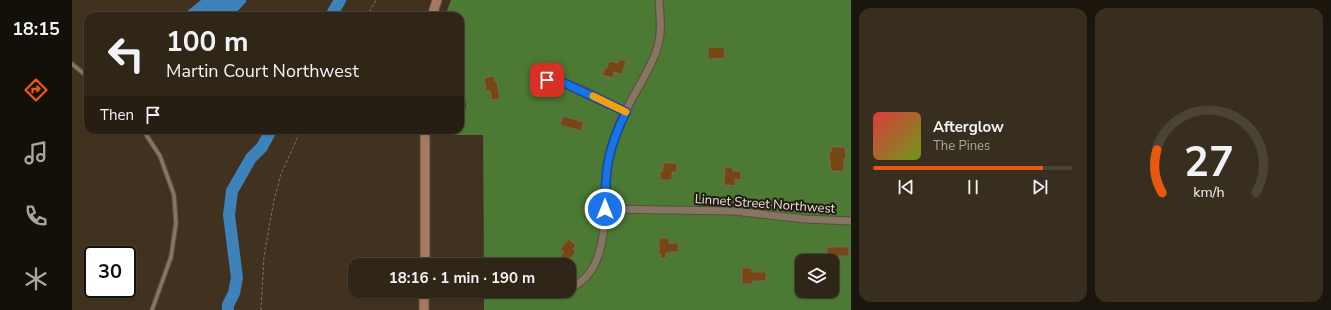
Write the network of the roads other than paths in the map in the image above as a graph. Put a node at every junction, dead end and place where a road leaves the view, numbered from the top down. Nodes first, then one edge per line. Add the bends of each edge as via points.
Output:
1 (436, 0) edge
2 (659, 0) edge
3 (433, 12) edge
4 (72, 64) edge
5 (84, 74) edge
6 (536, 82) dead end
7 (626, 112) junction
8 (146, 134) edge
9 (425, 134) edge
10 (605, 209) junction
11 (851, 221) edge
12 (425, 258) edge
13 (576, 284) edge
14 (424, 298) edge
15 (152, 310) edge
16 (424, 310) edge

1 - 3 street
2 - 7 street via 659,45 653,62
4 - 5 lane
6 - 7 street via 562,82
7 - 10 street via 610,152
8 - 15 lane via 160,156 174,194 176,223 171,256
9 - 12 street
10 - 11 street, Linnet Street Northwest via 734,212 805,220
10 - 13 street via 598,258 586,277
14 - 16 street

